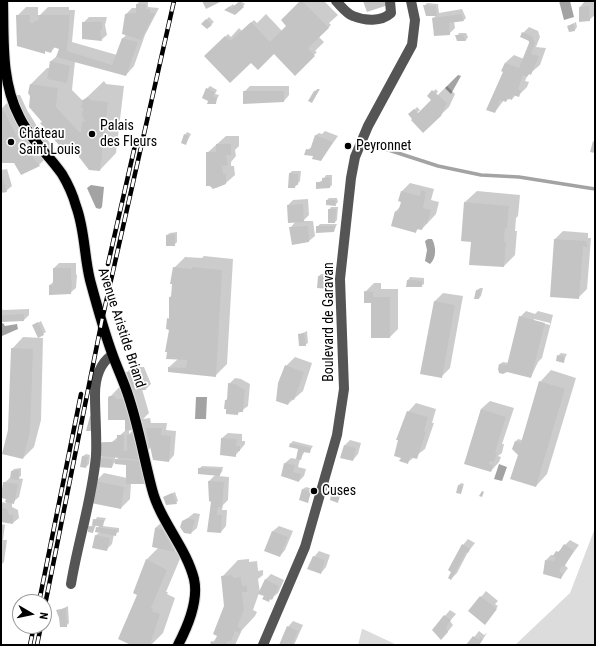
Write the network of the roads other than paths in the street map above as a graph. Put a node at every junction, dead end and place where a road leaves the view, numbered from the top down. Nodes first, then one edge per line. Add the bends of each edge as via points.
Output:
1 (3, 1) edge
2 (336, 1) edge
3 (390, 1) edge
4 (411, 1) edge
5 (112, 355) junction
6 (71, 584) dead end
7 (178, 645) edge
8 (263, 645) edge

1 - 5 main road, Avenue Aristide Briand via 4,53 12,100 27,130 63,175 70,189 81,222 90,280
2 - 3 street via 352,16 376,20 391,13
4 - 8 street, Boulevard de Garavan via 415,20 412,45 368,126 355,157 351,178 340,279 344,389 337,436 305,547
5 - 6 street via 104,361 97,377 96,456 87,514 76,552
5 - 7 main road, Avenue Aristide Briand via 129,398 152,490 162,517 194,579 192,612

